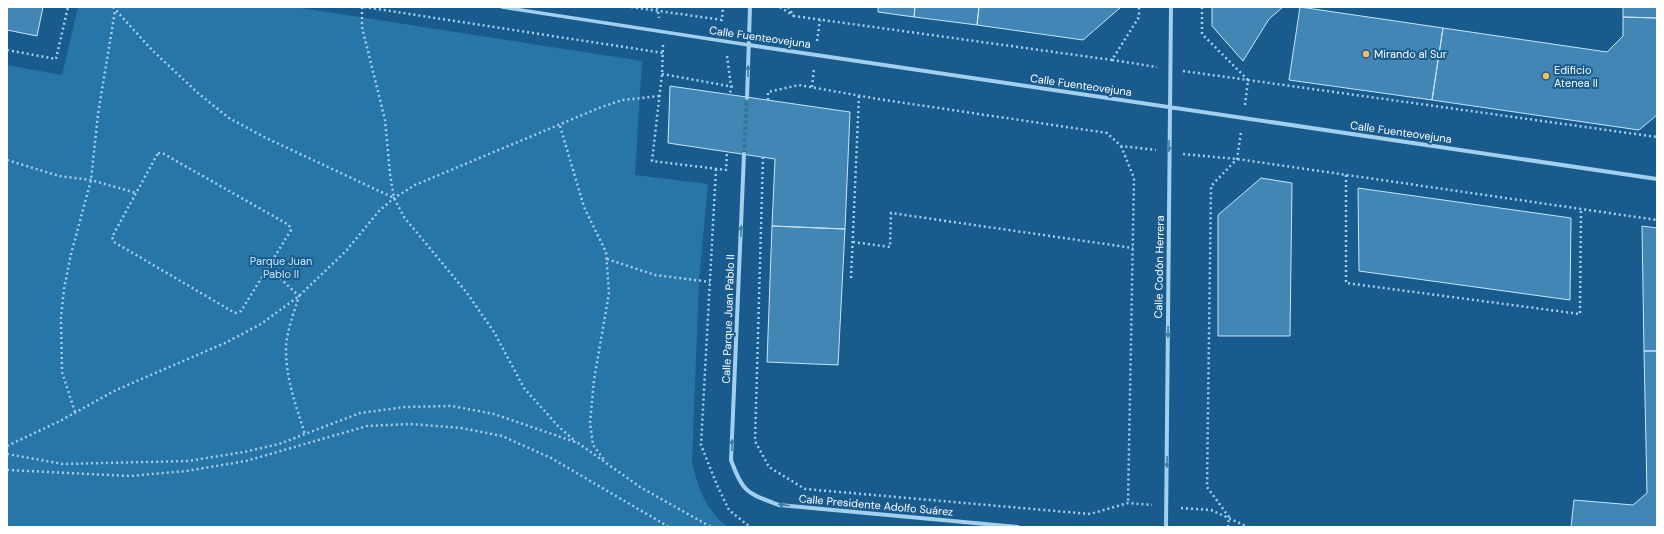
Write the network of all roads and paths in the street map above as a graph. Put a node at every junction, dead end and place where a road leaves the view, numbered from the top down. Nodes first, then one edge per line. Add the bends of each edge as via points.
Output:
1 (68, 7) edge
2 (113, 7) edge
3 (363, 7) edge
4 (502, 7) edge
5 (631, 7) edge
6 (657, 7) edge
7 (723, 7) edge
8 (750, 7) edge
9 (780, 7) edge
10 (788, 7) edge
11 (1139, 7) edge
12 (1171, 7) edge
13 (1202, 7) edge
14 (115, 10) junction
15 (658, 11) junction
16 (794, 16) junction
17 (748, 45) junction
18 (7, 50) edge
19 (663, 53) dead end
20 (1248, 80) junction
21 (731, 86) junction
22 (747, 89) junction
23 (768, 92) junction
24 (730, 95) dead end
25 (660, 96) junction
26 (859, 96) junction
27 (747, 98) tunnel mouth
28 (768, 100) dead end
29 (1170, 107) junction
30 (1243, 118) junction
31 (560, 126) junction
32 (1657, 137) edge
33 (1121, 146) junction
34 (727, 152) dead end
35 (1169, 152) junction
36 (744, 154) tunnel mouth
37 (764, 157) dead end
38 (1237, 159) junction
39 (7, 160) edge
40 (716, 169) junction
41 (1346, 175) junction
42 (1657, 179) edge
43 (91, 180) junction
44 (136, 193) junction
45 (394, 198) junction
46 (1581, 209) junction
47 (1657, 220) edge
48 (853, 242) junction
49 (1133, 248) junction
50 (607, 259) junction
51 (269, 268) junction
52 (851, 278) dead end
53 (710, 282) junction
54 (300, 296) junction
55 (75, 412) junction
56 (305, 434) junction
57 (578, 443) junction
58 (7, 446) edge
59 (7, 454) edge
60 (613, 468) junction
61 (7, 470) edge
62 (739, 482) joint
63 (1128, 503) junction
64 (1166, 507) junction
65 (1229, 517) junction
66 (669, 527) edge
67 (711, 527) edge
68 (750, 527) edge
69 (1018, 527) edge
70 (1166, 527) edge
71 (1228, 527) edge
72 (1248, 527) edge

1 - 18 path via 56,59
2 - 14 path
3 - 19 path
3 - 45 path via 362,27 386,120
4 - 17 street, Calle Fuenteovejuna
5 - 15 path
6 - 15 path
7 - 15 path via 722,20
8 - 17 street
9 - 16 path
10 - 16 path
11 - 16 path via 1139,17 1112,60
12 - 29 street, Calle Codón Herrera
13 - 20 path via 1202,34
14 - 43 path via 98,114
14 - 45 path via 198,94 230,118 266,138
22 -> 17 street
17 - 29 street, Calle Fuenteovejuna
20 - 30 path
20 - 32 path
21 - 22 path
21 - 24 path
21 - 25 path via 662,74
22 - 23 path
22 - 27 street
23 - 26 path via 799,85
23 - 28 path
25 - 31 path via 622,100 575,117
25 - 40 path via 652,161
26 - 33 path via 1107,133
26 - 48 path
29 - 30 street, Calle Fuenteovejuna
29 -> 35 street, Calle Codón Herrera
30 - 38 path
30 - 42 street, Calle Fuenteovejuna
31 - 45 path via 415,185
31 - 50 path via 584,207 597,230
33 - 35 path
33 - 49 path via 1134,178
34 - 40 path via 726,170
35 - 38 path
35 -> 64 street, Calle Codón Herrera
62 -> 36 street, Calle Parque Juan Pablo II via 731,460
37 - 63 path via 755,440 769,467 805,489 1090,514
38 - 41 path
38 - 65 path via 1211,186 1207,488
39 - 43 path via 59,176
40 - 53 path
41 - 46 path
41 - 46 path via 1346,283 1580,314
43 - 44 path
43 - 55 path via 71,254 61,318 62,372
44 - 51 path via 158,153 164,154 289,225 291,230
44 - 51 path via 112,237 114,242 235,313 241,311
45 - 54 path via 346,251
45 - 57 path via 404,217 494,332 524,388 558,426
46 - 47 path
48 - 49 path via 890,247 892,213
48 - 52 path
49 - 63 path
50 - 53 path via 655,275
50 - 60 path via 609,293 594,380 590,423 593,445
51 - 54 path
53 - 68 path via 701,445 729,510
54 - 55 path via 261,324 225,343 116,390
54 - 56 path via 290,326 286,349 289,382
55 - 58 path
56 - 57 path via 360,413 405,406 452,406 494,414
56 - 59 path via 279,444 188,461 63,464
57 - 60 path
60 - 67 path via 665,502
61 - 66 path via 130,476 186,471 246,461 367,426 411,424 461,428 502,436 551,458
69 -> 62 street, Calle Presidente Adolfo Suárez via 779,505 752,495
63 - 64 path
64 - 65 path via 1211,510
64 - 70 street, Calle Codón Herrera
65 - 71 path
65 - 72 path

